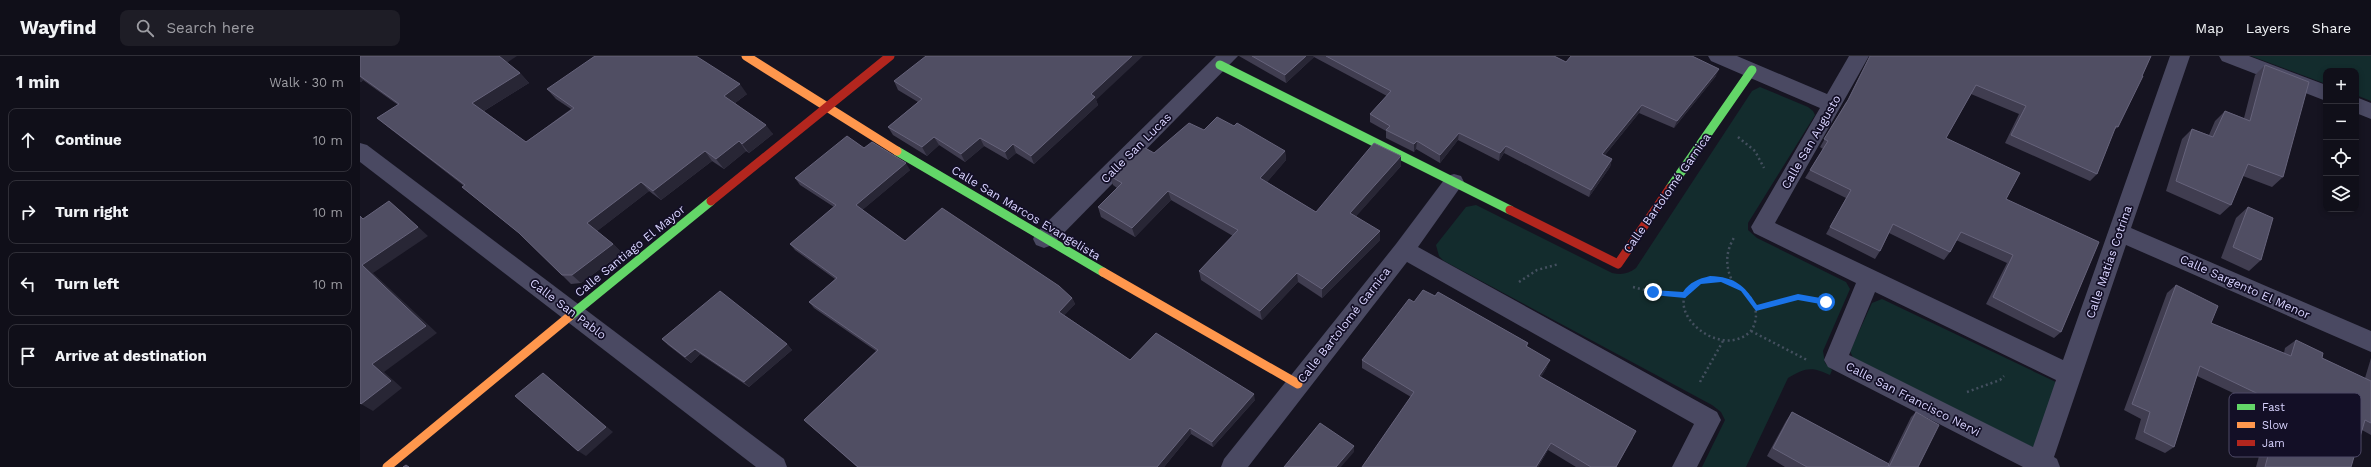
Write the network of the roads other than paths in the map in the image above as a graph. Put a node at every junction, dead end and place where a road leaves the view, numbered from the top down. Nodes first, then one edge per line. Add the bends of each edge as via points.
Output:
1 (746, 56) edge
2 (890, 56) edge
3 (1718, 56) edge
4 (1859, 56) edge
5 (2180, 56) edge
6 (2229, 56) edge
7 (1224, 60) edge
8 (1752, 70) junction
9 (2323, 92) edge
10 (1833, 105) junction
11 (2359, 106) edge
12 (826, 108) junction
13 (2371, 110) edge
14 (360, 151) edge
15 (1454, 182) junction
16 (2119, 232) junction
17 (1044, 239) junction
18 (1404, 250) junction
19 (1869, 278) junction
20 (573, 313) junction
21 (2371, 342) edge
22 (2070, 375) junction
23 (1298, 384) junction
24 (2042, 466) edge
25 (387, 467) edge
26 (775, 467) edge
27 (1233, 467) edge
28 (1684, 467) edge

1 - 12 street, Calle San Marcos Evangelista
2 - 12 street, Calle Santiago El Mayor
3 - 8 street
4 - 10 street, Calle San Augusto
5 - 16 street, Calle Matías Cotrina
6 - 9 street
7 - 15 street, Calle Bartolomé Garnica
7 - 17 street, Calle San Lucas
8 - 10 street
8 - 15 street, Calle Bartolomé Garnica via 1618,264
10 - 19 street, Calle San Augusto via 1762,226
11 - 13 street
12 - 17 street, Calle San Marcos Evangelista
12 - 20 street, Calle Santiago El Mayor
14 - 20 street, Calle San Pablo
15 - 18 street, Calle Bartolomé Garnica
16 - 21 street, Calle Sargento El Menor
16 - 22 street, Calle Matías Cotrina
17 - 23 street, Calle San Marcos Evangelista
18 - 23 street, Calle Bartolomé Garnica
18 - 28 street via 1709,420
19 - 22 street
19 - 24 street, Calle San Francisco Nervi via 1836,360
20 - 25 street, Calle Santiago El Mayor
20 - 26 street, Calle San Pablo
22 - 24 street, Calle Matías Cotrina
23 - 27 street, Calle Bartolomé Garnica

